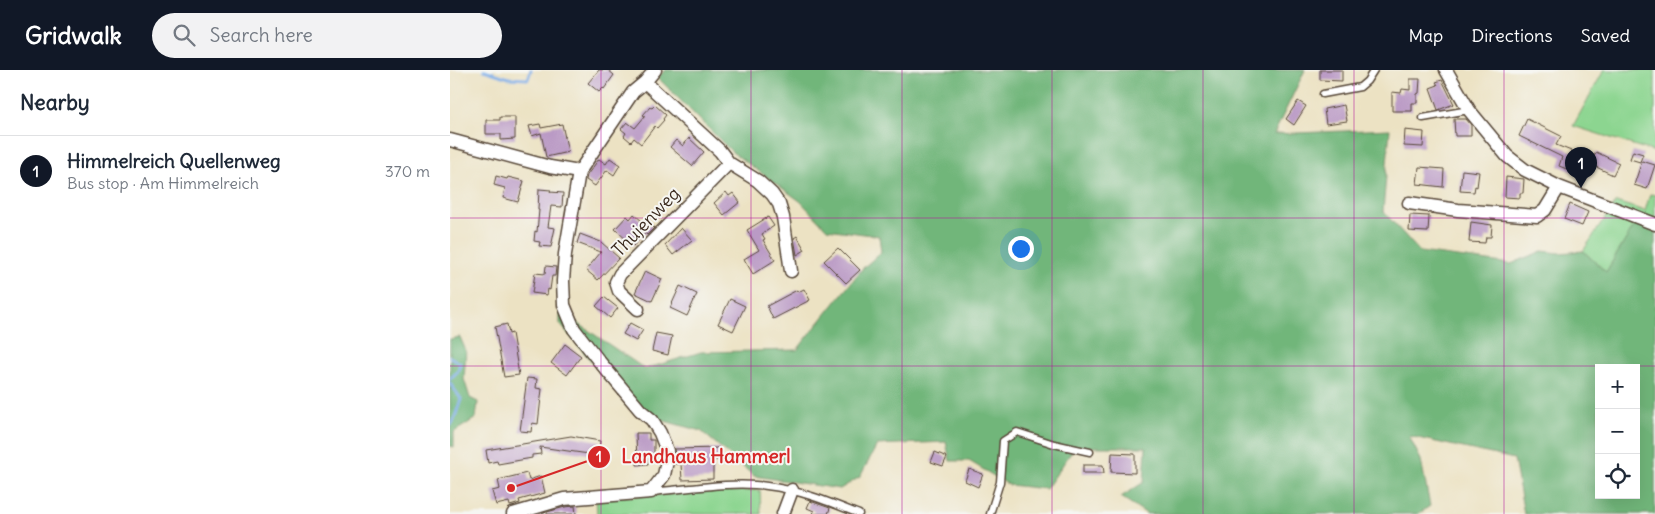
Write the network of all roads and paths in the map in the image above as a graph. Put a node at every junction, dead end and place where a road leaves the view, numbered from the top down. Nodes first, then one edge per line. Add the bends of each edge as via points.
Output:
1 (656, 70) edge
2 (1374, 70) edge
3 (1446, 70) edge
4 (645, 82) junction
5 (1322, 94) dead end
6 (1469, 110) junction
7 (1423, 118) dead end
8 (450, 140) edge
9 (729, 163) junction
10 (579, 172) junction
11 (1558, 187) junction
12 (1409, 203) dead end
13 (1655, 224) edge
14 (791, 270) dead end
15 (638, 310) dead end
16 (1090, 452) dead end
17 (792, 490) junction
18 (651, 492) junction
19 (513, 514) edge
20 (783, 514) edge
21 (859, 514) edge
22 (990, 514) edge

1 - 4 street
2 - 5 lane via 1360,87
3 - 6 street
4 - 9 street
4 - 10 street via 633,92
6 - 7 lane
6 - 11 street via 1507,156 1525,170
8 - 10 street
9 - 14 street via 758,180 779,204
9 - 15 street, Thujenweg via 620,274 616,282 619,291
10 - 18 street via 565,254 564,305 579,336 652,420 662,438 667,462 664,475
11 - 12 street via 1545,210 1537,216
11 - 13 street
16 - 22 lane via 1017,432 1003,441 1000,482
17 - 18 lane via 738,485
17 - 20 street
17 - 21 lane
18 - 19 street via 564,499

